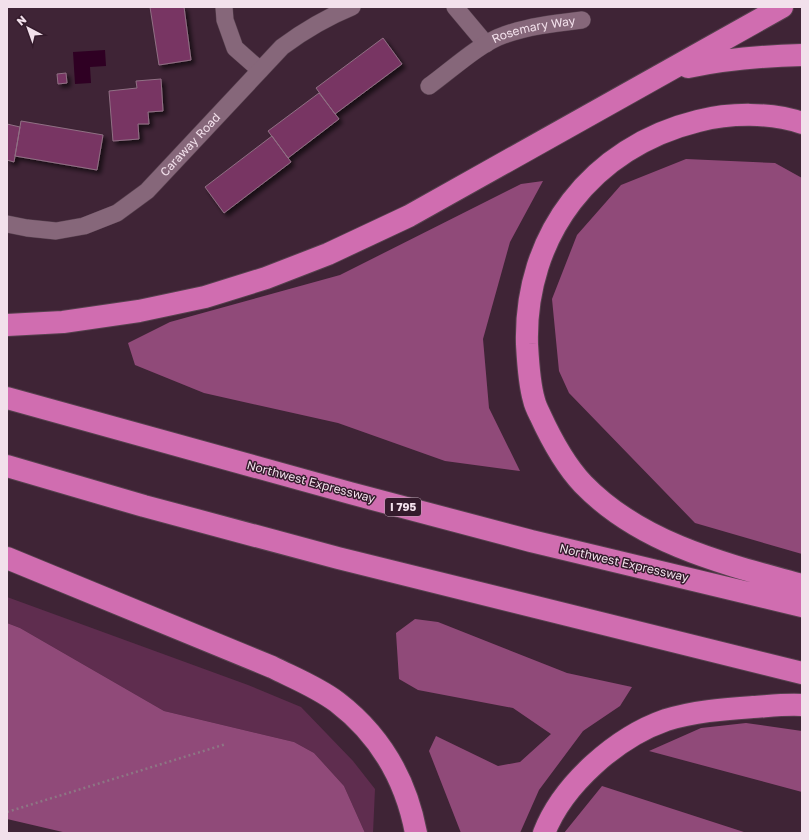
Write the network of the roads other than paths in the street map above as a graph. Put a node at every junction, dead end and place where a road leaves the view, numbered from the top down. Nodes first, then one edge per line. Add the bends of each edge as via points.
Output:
1 (224, 7) edge
2 (352, 7) edge
3 (455, 7) edge
4 (782, 7) edge
5 (582, 20) dead end
6 (486, 44) junction
7 (802, 55) edge
8 (260, 70) junction
9 (667, 71) junction
10 (429, 86) dead end
11 (802, 122) edge
12 (7, 224) edge
13 (7, 325) edge
14 (7, 398) edge
15 (7, 466) edge
16 (7, 558) edge
17 (802, 585) edge
18 (802, 606) edge
19 (802, 673) edge
20 (802, 705) edge
21 (416, 833) edge
22 (544, 833) edge

1 - 8 street via 225,20 236,48
2 - 8 street, Caraway Road via 302,31
3 - 6 street, Rosemary Way
4 - 9 highway
5 - 6 street, Rosemary Way via 534,27 504,35
6 - 10 street, Rosemary Way
7 - 9 highway via 758,56
8 - 12 street, Caraway Road via 147,191 117,213 84,226 56,231
9 - 13 highway via 409,216 322,257 205,297 139,311 63,322
11 - 17 highway via 749,115 712,118 678,126 620,155 594,176 571,202 552,230 539,261 530,294 527,322 528,364 534,401 564,459 583,483 609,507 638,527 726,564
14 - 18 highway, Northwest Expressway / I 795 via 531,541
15 - 19 highway via 338,558
16 - 21 highway via 272,668 315,688 336,702 356,718 387,755 410,806
20 - 22 highway via 733,708 696,713 667,720 642,730 606,754 581,778 562,800

